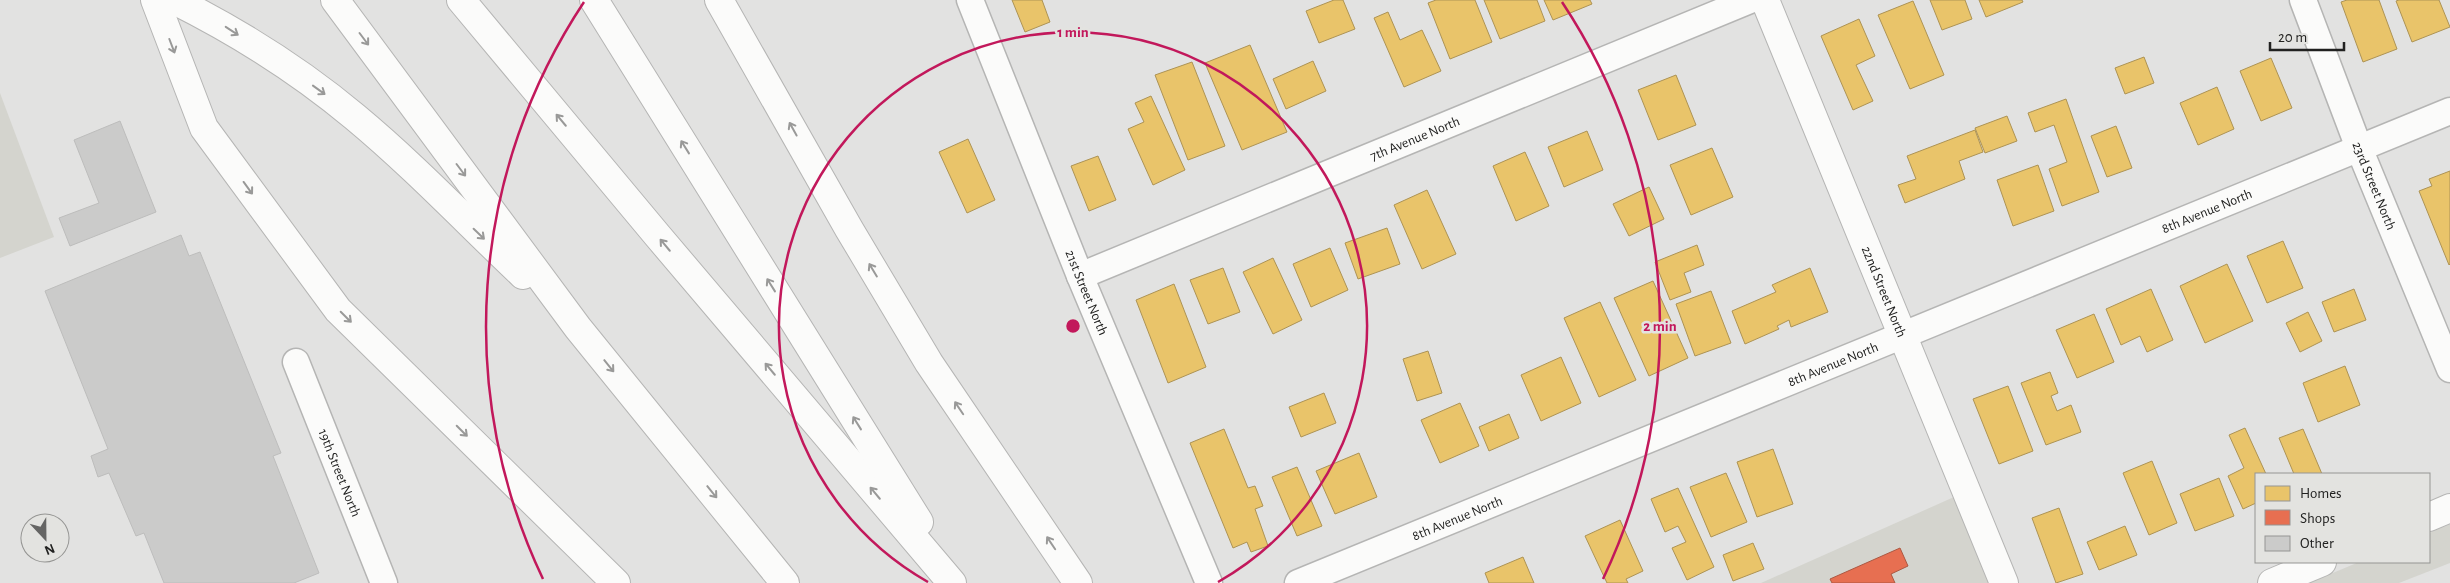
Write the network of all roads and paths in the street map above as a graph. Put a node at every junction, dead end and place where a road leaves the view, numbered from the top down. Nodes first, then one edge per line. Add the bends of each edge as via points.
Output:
1 (155, 0) edge
2 (174, 0) edge
3 (335, 0) edge
4 (461, 0) edge
5 (594, 0) edge
6 (719, 0) edge
7 (970, 0) edge
8 (1750, 0) edge
9 (1765, 0) edge
10 (2303, 0) edge
11 (2450, 111) edge
12 (2359, 148) junction
13 (1080, 276) junction
14 (578, 328) junction
15 (1902, 335) junction
16 (296, 362) dead end
17 (2450, 369) edge
18 (2450, 508) edge
19 (2430, 517) edge
20 (2320, 563) edge
21 (382, 582) edge
22 (616, 583) edge
23 (785, 583) edge
24 (952, 583) edge
25 (956, 583) edge
26 (1078, 583) edge
27 (1209, 583) edge
28 (1298, 583) edge
29 (2004, 583) edge
30 (2272, 583) edge

1 -> 22 main road via 204,128 338,310
2 -> 14 main road via 220,23 280,61 354,116
3 -> 14 main road
24 -> 4 main road
25 -> 5 main road
26 -> 6 main road via 929,363
7 - 13 street, 21st Street North
8 - 13 street, 7th Avenue North
9 - 15 main road, 22nd Street North
10 - 12 street, 23rd Street North
11 - 12 street, 8th Avenue North
12 - 15 street, 8th Avenue North
12 - 17 street, 23rd Street North
13 - 27 street, 21st Street North
14 -> 23 main road
15 - 28 street, 8th Avenue North
15 - 29 main road, 22nd Street North
16 - 21 street, 19th Street North
18 - 19 main road
20 - 30 main road

